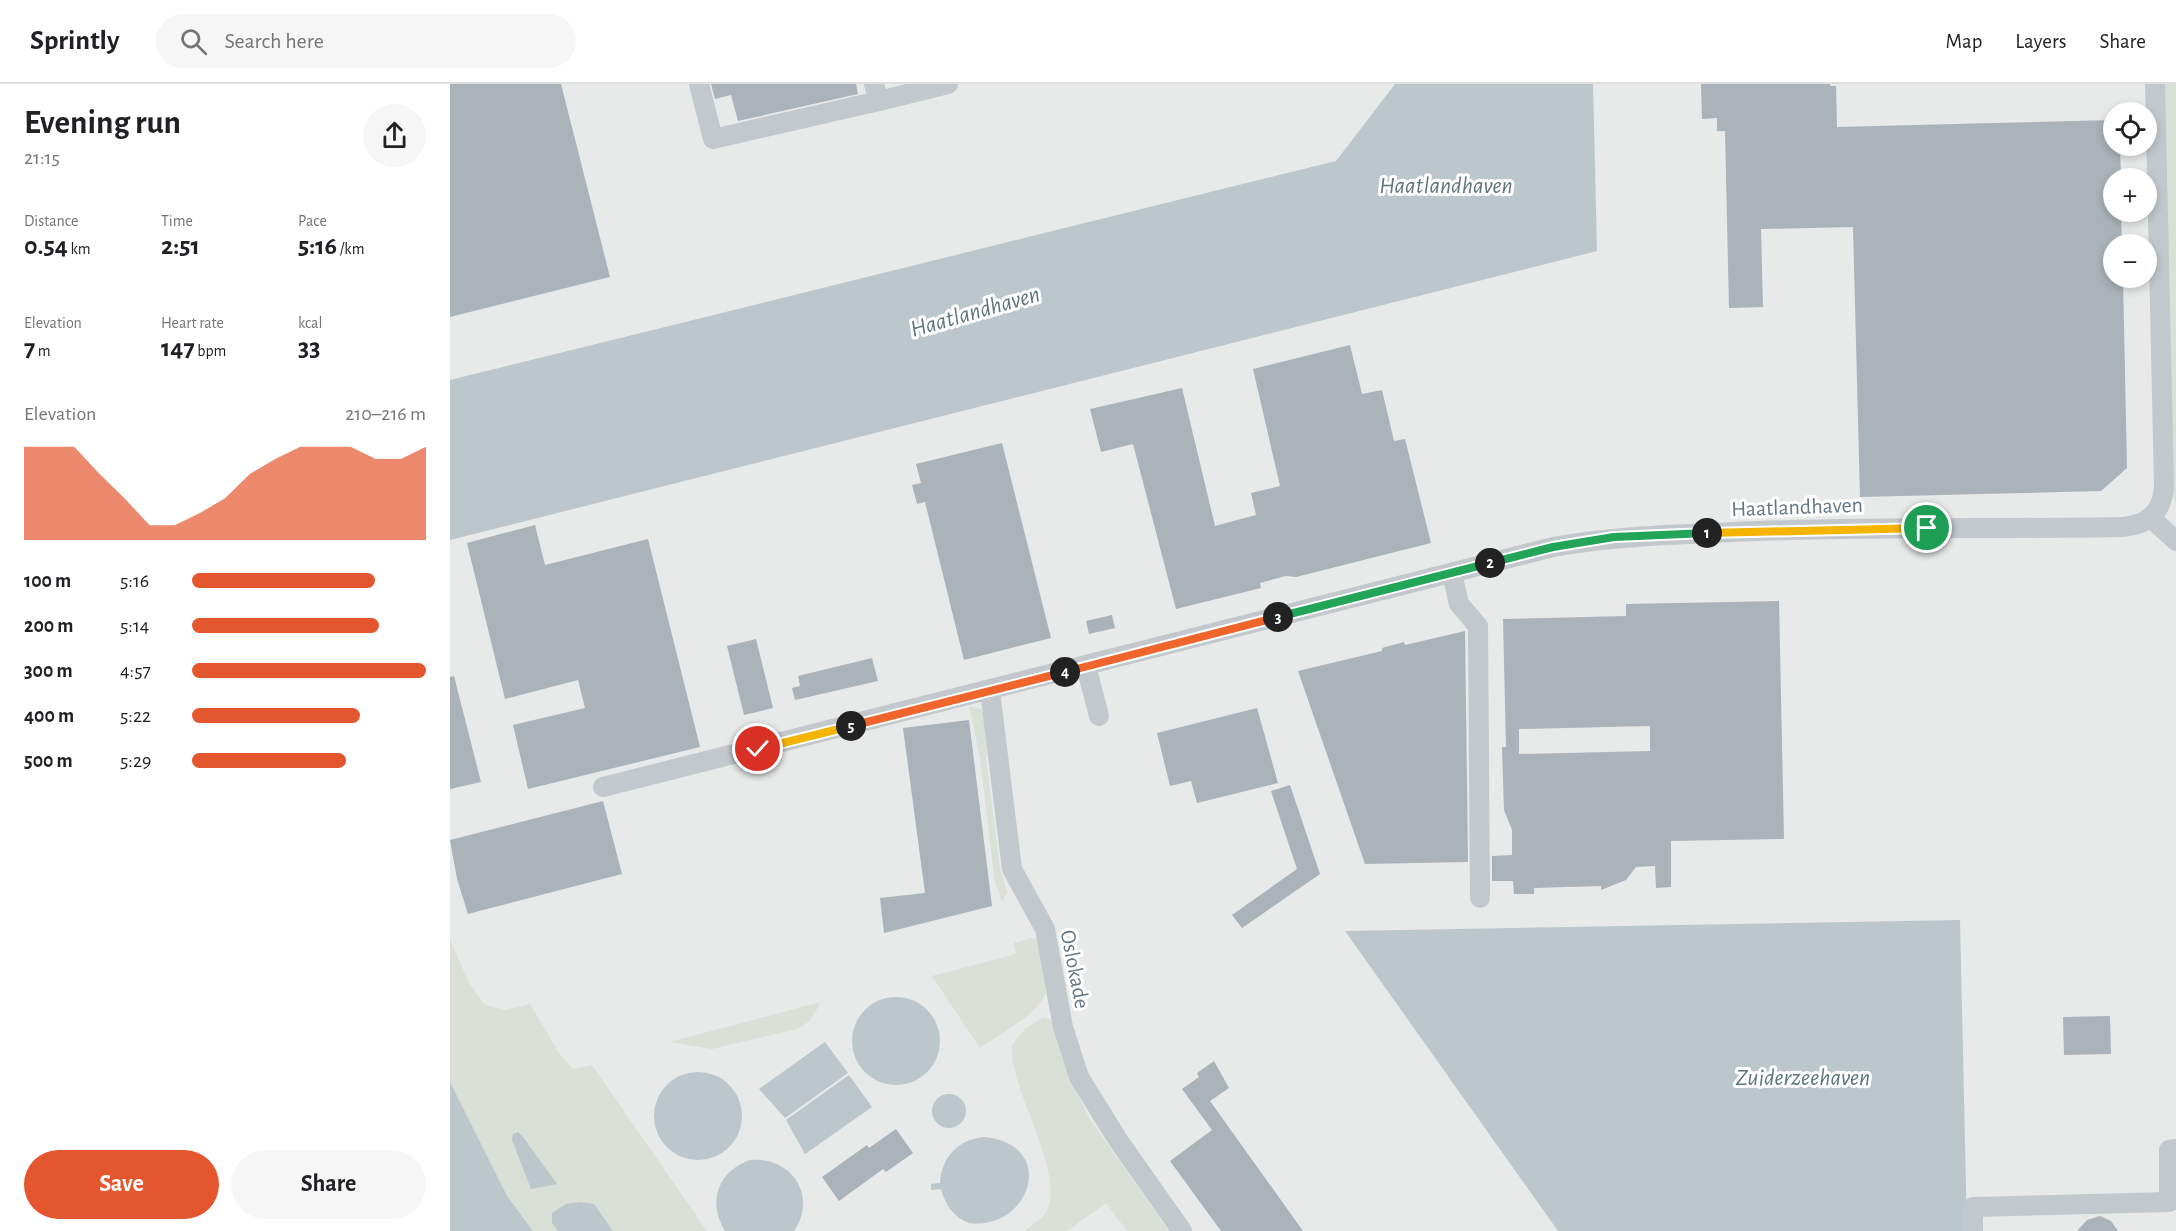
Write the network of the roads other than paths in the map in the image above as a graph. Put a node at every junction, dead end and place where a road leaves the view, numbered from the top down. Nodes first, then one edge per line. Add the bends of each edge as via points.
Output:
1 (699, 84) edge
2 (948, 84) edge
3 (2155, 84) edge
4 (877, 92) edge
5 (2151, 518) junction
6 (2176, 541) edge
7 (1452, 573) junction
8 (1086, 666) junction
9 (990, 691) junction
10 (1099, 716) dead end
11 (603, 787) dead end
12 (1480, 898) dead end
13 (2176, 1149) edge
14 (1182, 1231) edge
15 (1973, 1231) edge

1 - 4 street via 713,140
2 - 4 street
3 - 5 street via 2164,485 2161,504
5 - 6 street
5 - 7 street, Haatlandhaven via 2138,526 2122,527 1838,529 1614,537 1553,547
7 - 8 street, Haatlandhaven
7 - 12 street via 1459,604 1478,626
8 - 9 street, Haatlandhaven
8 - 10 street
9 - 11 street, Haatlandhaven
9 - 14 street, Oslokade via 1012,869 1045,929 1063,1027 1079,1077
13 - 15 street via 2169,1150 2169,1202 1973,1207

